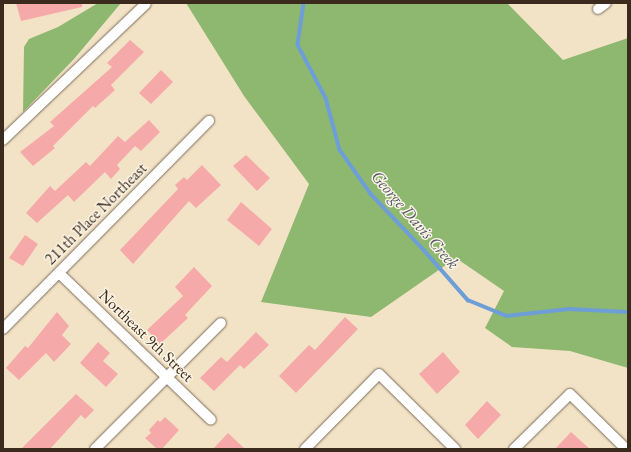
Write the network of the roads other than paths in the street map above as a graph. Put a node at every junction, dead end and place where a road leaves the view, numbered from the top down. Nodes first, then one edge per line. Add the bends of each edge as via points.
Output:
1 (146, 4) edge
2 (209, 121) dead end
3 (3, 140) edge
4 (60, 273) junction
5 (221, 323) dead end
6 (3, 328) edge
7 (167, 377) junction
8 (211, 420) dead end
9 (95, 449) edge
10 (305, 449) edge
11 (455, 449) edge
12 (514, 449) edge
13 (626, 449) edge

1 - 3 street
2 - 4 street, 211th Place Northeast
4 - 6 street, 211th Place Northeast
4 - 7 street, Northeast 9th Street
5 - 7 street
7 - 8 street, Northeast 9th Street
7 - 9 street
10 - 11 street via 379,374
12 - 13 street via 570,394

